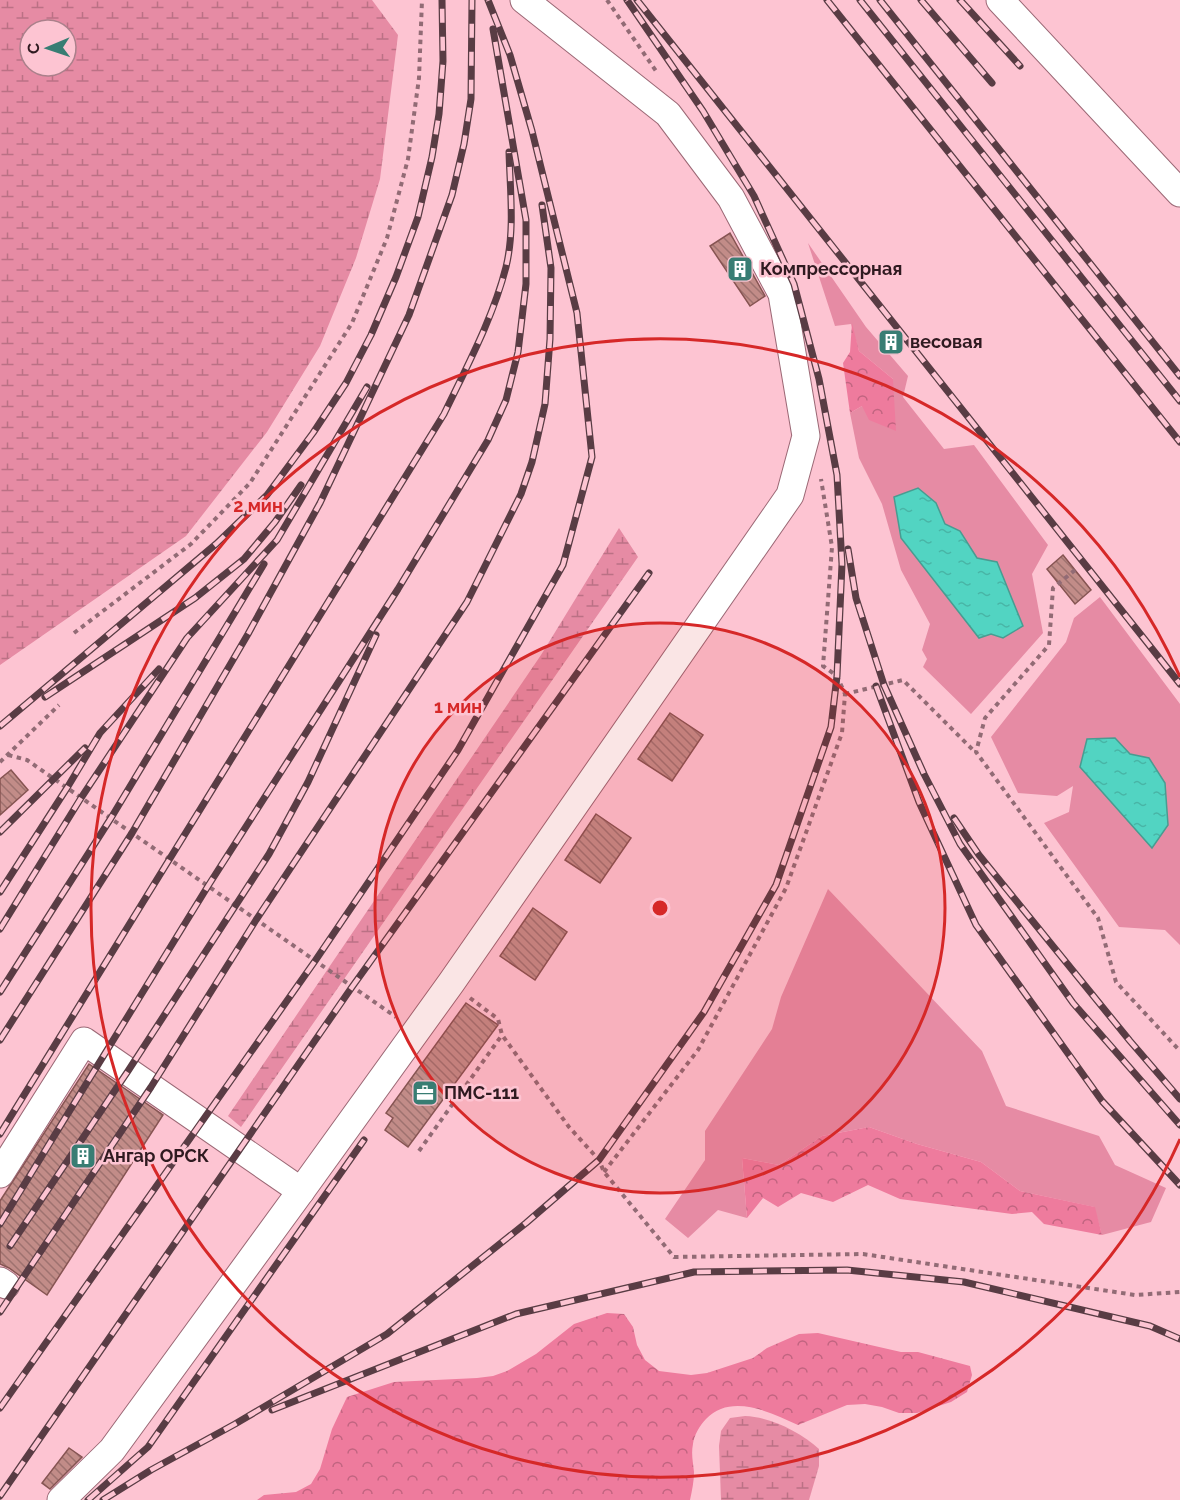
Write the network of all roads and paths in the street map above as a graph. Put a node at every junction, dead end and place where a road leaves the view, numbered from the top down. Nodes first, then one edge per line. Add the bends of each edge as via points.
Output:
1 (422, 0) edge
2 (524, 0) edge
3 (1000, 0) edge
4 (1180, 193) edge
5 (1075, 570) dead end
6 (74, 633) dead end
7 (845, 694) dead end
8 (59, 705) dead end
9 (976, 752) junction
10 (8, 755) junction
11 (0, 762) edge
12 (475, 1001) dead end
13 (416, 1031) junction
14 (502, 1035) junction
15 (1180, 1051) edge
16 (419, 1151) dead end
17 (0, 1174) edge
18 (301, 1191) junction
19 (1180, 1292) edge
20 (61, 1500) edge

1 - 6 path via 419,78 408,159 387,238 352,323 250,483 191,544
2 - 13 lane via 668,114 731,198 782,294 806,436 790,495
3 - 4 lane
5 - 9 path via 1053,588 1049,645 985,718
7 - 9 path via 903,680
8 - 10 path
9 - 15 path via 1098,918 1116,982
10 - 11 path
10 - 13 path via 27,760
12 - 14 path via 498,1019
13 - 18 lane
14 - 16 path
14 - 19 path via 569,1127 674,1257 863,1254 1135,1295
17 - 18 lane via 84,1041
18 - 20 lane via 112,1450

